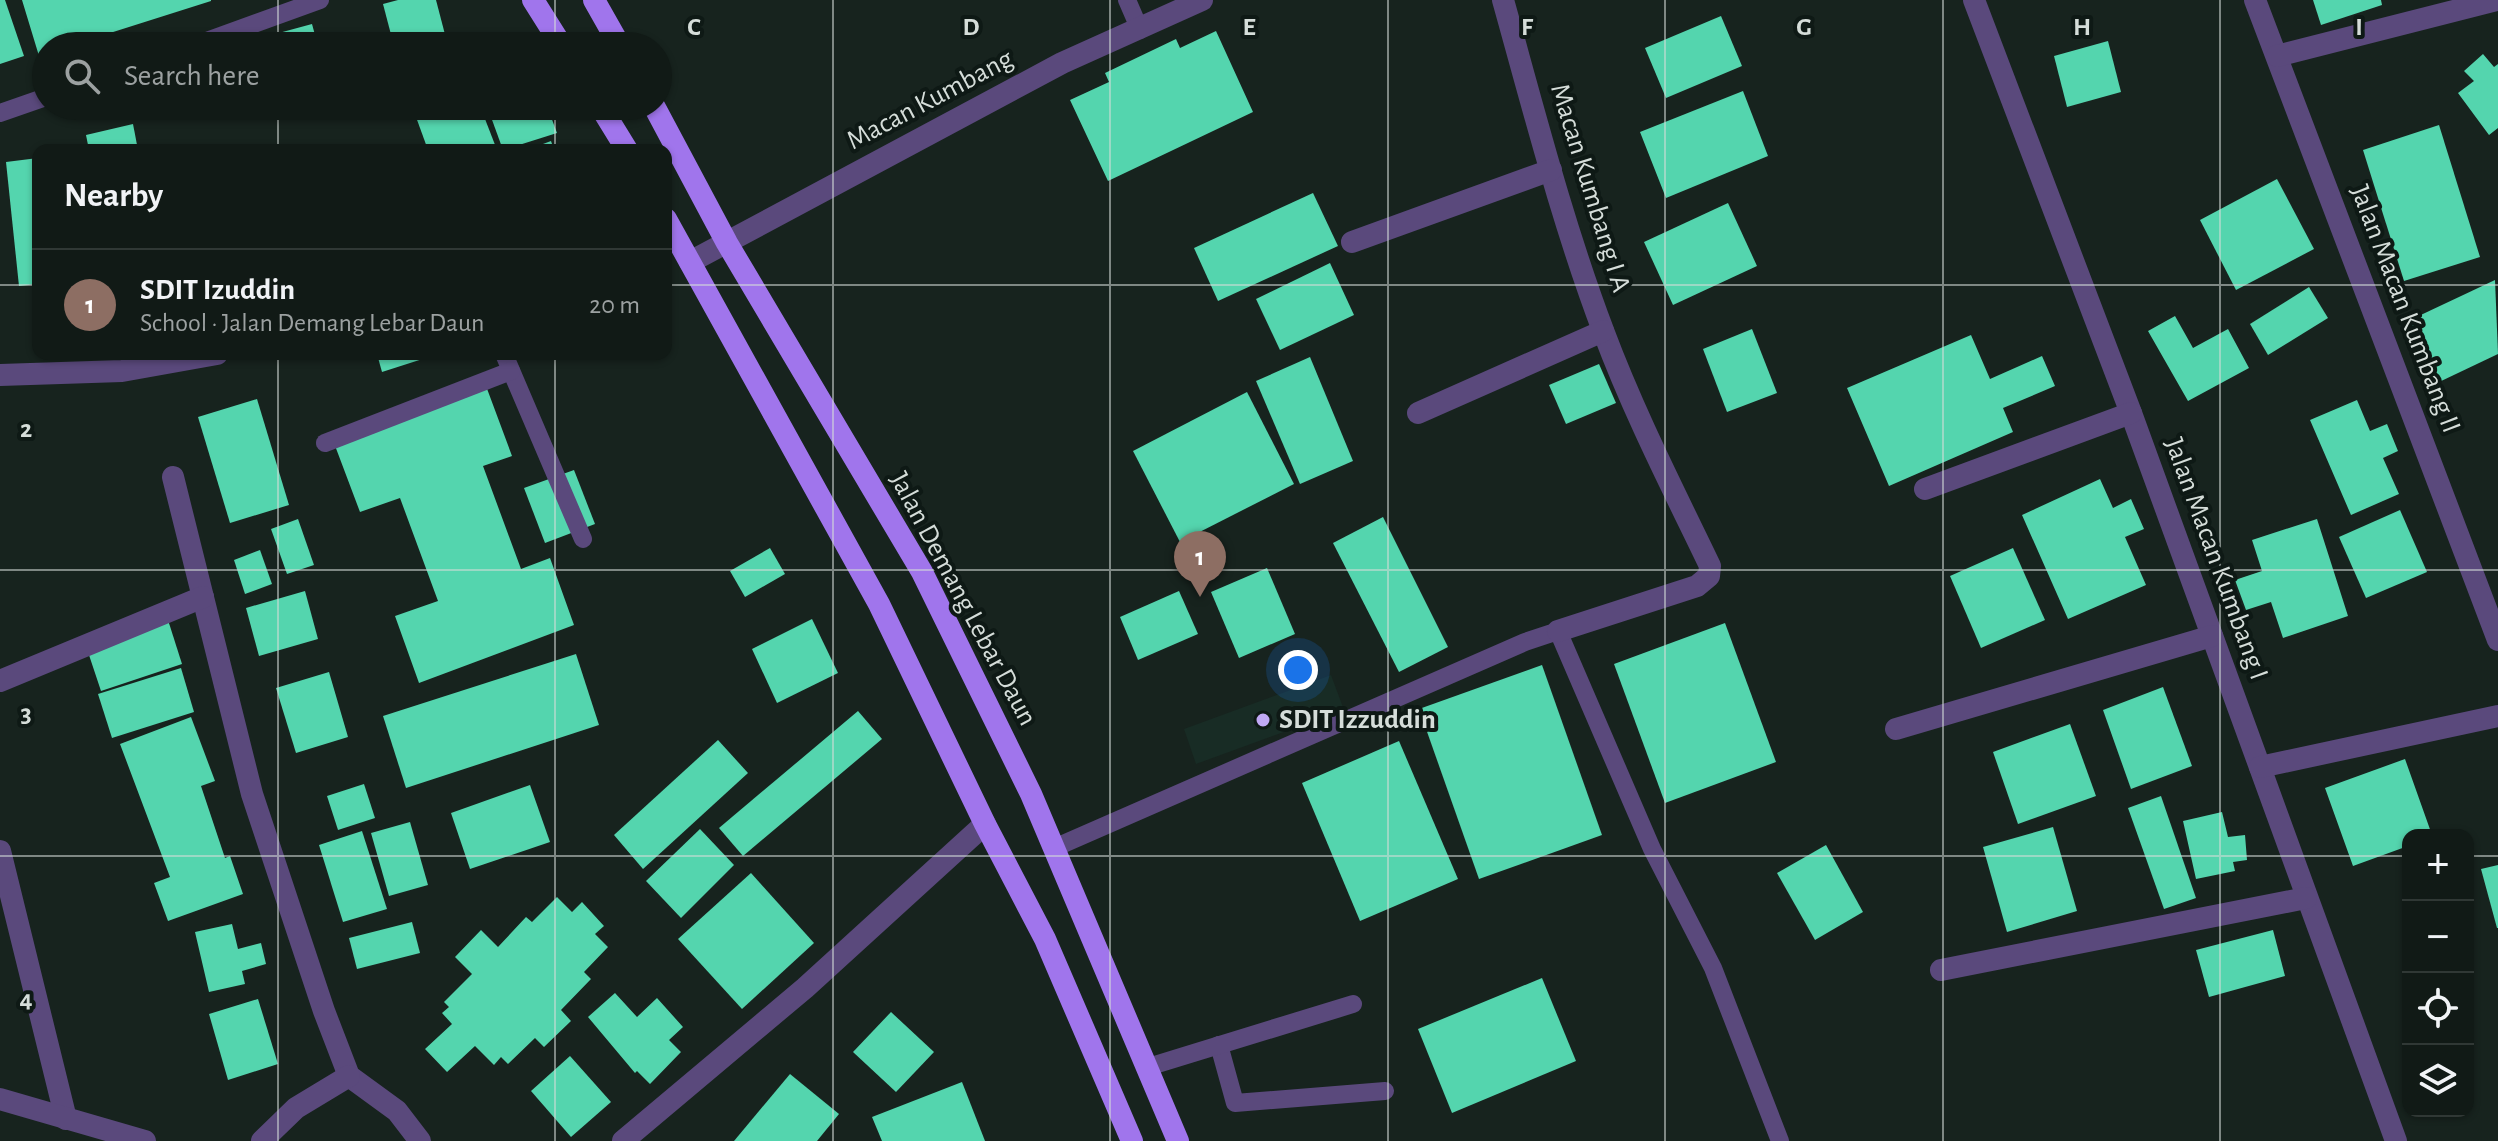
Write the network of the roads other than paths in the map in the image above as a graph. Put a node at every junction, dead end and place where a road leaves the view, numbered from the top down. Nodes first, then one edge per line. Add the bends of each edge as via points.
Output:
1 (320, 0) edge
2 (533, 0) edge
3 (594, 0) edge
4 (1127, 0) edge
5 (1202, 0) edge
6 (1503, 0) edge
7 (1974, 0) edge
8 (2255, 0) edge
9 (2497, 0) edge
10 (1140, 30) junction
11 (232, 32) edge
12 (553, 32) edge
13 (612, 32) edge
14 (2277, 56) junction
15 (32, 102) edge
16 (0, 113) edge
17 (609, 120) edge
18 (661, 120) edge
19 (623, 144) edge
20 (1551, 170) junction
21 (672, 230) edge
22 (1352, 242) dead end
23 (727, 243) junction
24 (690, 262) junction
25 (1603, 331) junction
26 (183, 360) edge
27 (508, 362) edge
28 (0, 375) edge
29 (1418, 413) dead end
30 (2131, 413) junction
31 (325, 443) dead end
32 (173, 477) dead end
33 (1925, 489) dead end
34 (583, 539) dead end
35 (203, 597) junction
36 (1558, 631) junction
37 (2212, 636) junction
38 (2498, 640) edge
39 (0, 681) edge
40 (2498, 716) edge
41 (1896, 729) dead end
42 (2260, 767) junction
43 (985, 824) junction
44 (1054, 848) junction
45 (0, 851) edge
46 (2306, 898) junction
47 (1941, 970) dead end
48 (1353, 1004) dead end
49 (1219, 1045) junction
50 (1148, 1067) junction
51 (349, 1076) junction
52 (1385, 1091) dead end
53 (0, 1099) edge
54 (66, 1119) junction
55 (145, 1141) edge
56 (262, 1141) edge
57 (420, 1141) edge
58 (623, 1141) edge
59 (1132, 1141) edge
60 (1178, 1141) edge
61 (1780, 1141) edge
62 (2396, 1141) edge

1 - 11 lane
2 - 12 highway
3 - 13 highway
4 - 10 lane
5 - 10 street, Macan Kumbang
6 - 20 street, Macan Kumbang I A
7 - 30 street, Jalan Macan Kumbang I
8 - 14 street, Jalan Macan Kumbang II
9 - 14 street
10 - 23 street, Macan Kumbang via 1062,63
14 - 38 street, Jalan Macan Kumbang II
15 - 16 lane
17 - 19 highway
18 - 23 highway, Jalan Demang Lebar Daun
20 - 22 street
20 - 25 street, Macan Kumbang I A
21 - 24 highway
23 - 24 street, Macan Kumbang
23 - 44 highway, Jalan Demang Lebar Daun via 922,572
24 - 43 highway via 879,604
25 - 29 street
25 - 36 street, Macan Kumbang I A via 1710,566 1709,576 1697,586
26 - 28 street via 122,371
27 - 31 lane
27 - 34 lane
30 - 33 street
30 - 37 street, Jalan Macan Kumbang I
32 - 35 street
35 - 39 street
35 - 51 street via 252,794
36 - 44 lane
36 - 61 lane via 1652,849 1713,968
37 - 41 street
37 - 42 street, Jalan Macan Kumbang I
40 - 42 street
42 - 46 street, Jalan Macan Kumbang I
43 - 58 street via 805,988
43 - 59 highway via 1045,939
44 - 50 highway, Jalan Demang Lebar Daun
45 - 54 street
46 - 47 street
46 - 62 street, Jalan Macan Kumbang I
48 - 49 lane
49 - 50 lane
49 - 52 lane via 1235,1103
50 - 60 highway, Jalan Demang Lebar Daun
51 - 56 street via 296,1108
51 - 57 street via 397,1111
53 - 54 street
54 - 55 street

